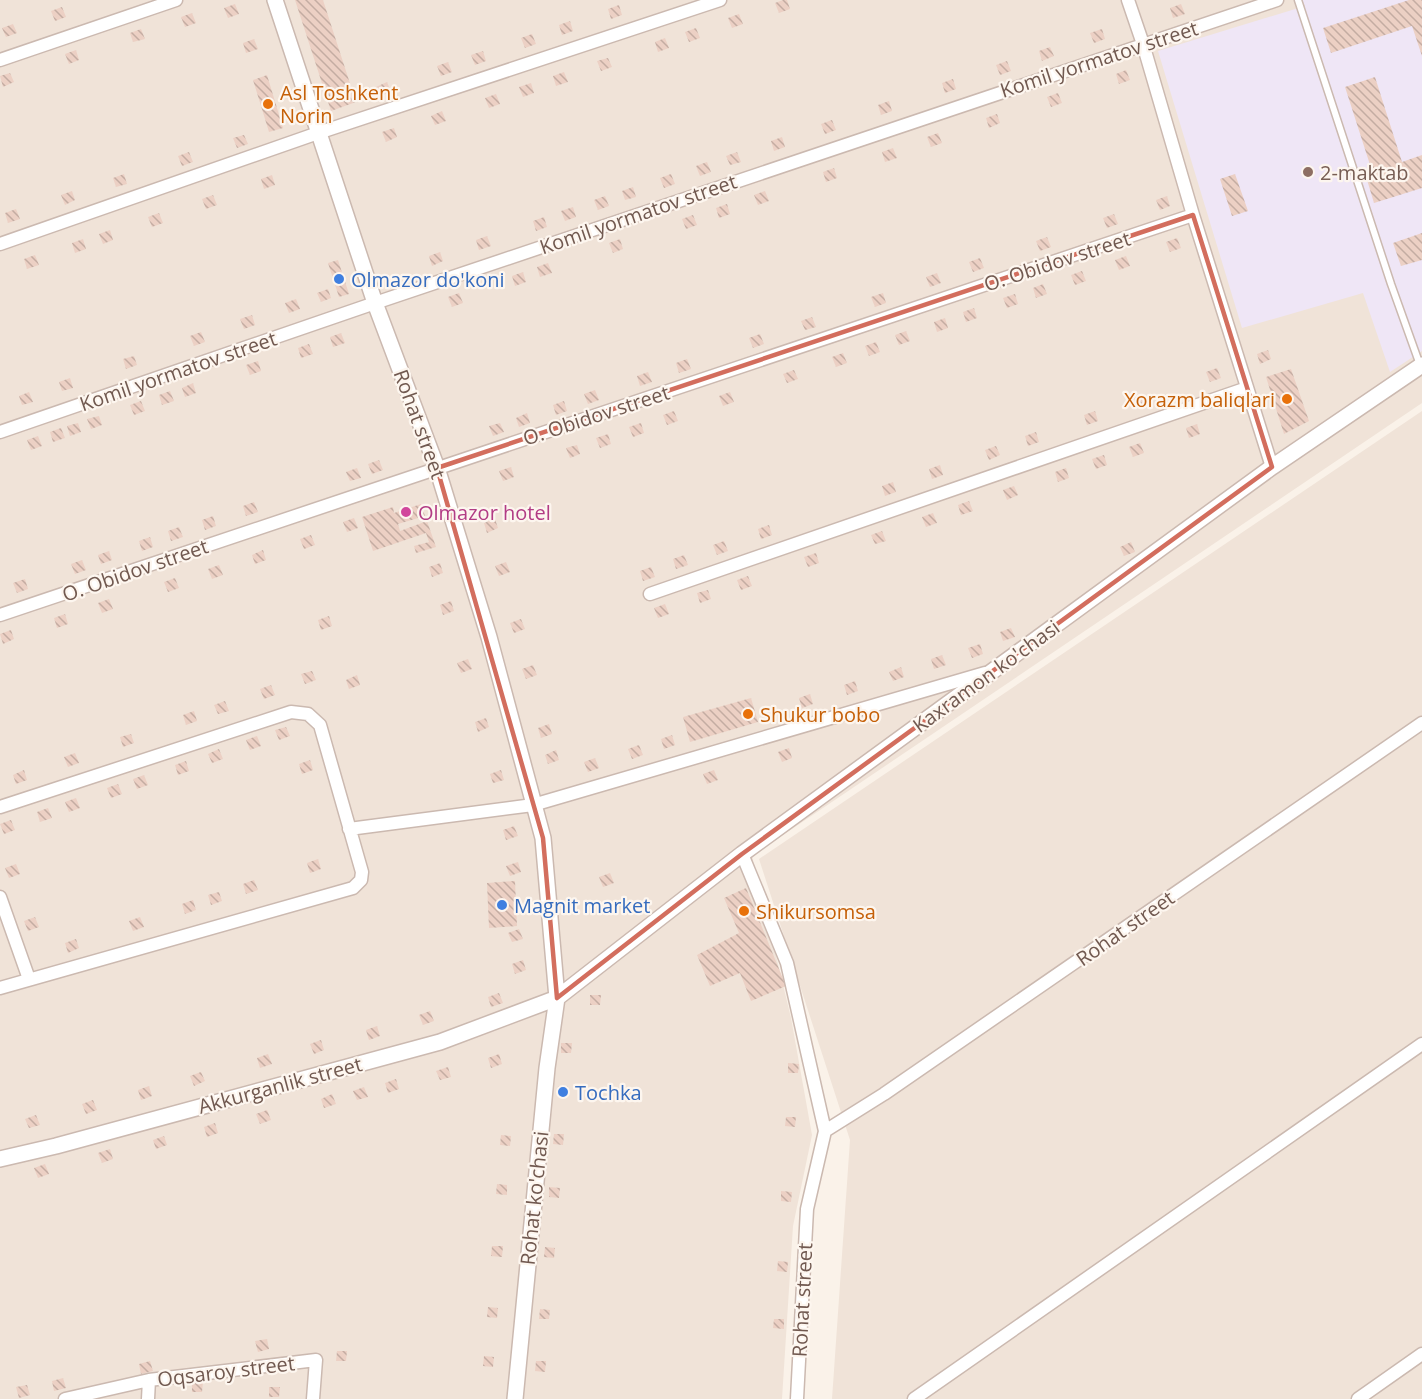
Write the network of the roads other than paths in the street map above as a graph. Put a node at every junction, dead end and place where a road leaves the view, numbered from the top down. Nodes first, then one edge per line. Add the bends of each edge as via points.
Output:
1 (176, 0) edge
2 (275, 0) edge
3 (720, 0) edge
4 (1128, 0) edge
5 (1277, 0) edge
6 (1298, 0) edge
7 (1143, 44) junction
8 (0, 60) edge
9 (318, 133) junction
10 (1192, 216) junction
11 (0, 244) edge
12 (375, 303) junction
13 (1421, 365) edge
14 (1247, 388) junction
15 (0, 432) edge
16 (1272, 467) junction
17 (436, 468) junction
18 (650, 594) dead end
19 (0, 615) edge
20 (992, 671) junction
21 (1422, 723) edge
22 (533, 805) junction
23 (0, 807) edge
24 (349, 829) junction
25 (742, 854) junction
26 (0, 897) edge
27 (29, 979) junction
28 (0, 988) edge
29 (557, 998) junction
30 (1422, 1044) edge
31 (825, 1131) junction
32 (0, 1159) edge
33 (1422, 1354) edge
34 (149, 1380) junction
35 (65, 1399) edge
36 (148, 1399) edge
37 (313, 1399) edge
38 (515, 1399) edge
39 (797, 1399) edge
40 (914, 1399) edge
41 (1358, 1399) edge

1 - 8 street
2 - 9 street, Rohat street
3 - 9 street
4 - 7 street
5 - 7 street, Komil yormatov street
6 - 13 lane
7 - 10 street
7 - 12 street, Komil yormatov street
9 - 11 street
9 - 12 street, Rohat street
10 - 14 street
10 - 17 street, O. Obidov street
12 - 15 street, Komil yormatov street
12 - 17 street, Rohat street
13 - 16 street, Kaxramon ko'chasi
14 - 16 street
14 - 18 street
16 - 20 street, Kaxramon ko'chasi
17 - 19 street, O. Obidov street
17 - 22 street, Rohat street via 489,637
20 - 22 street
20 - 25 street, Kaxramon ko'chasi
21 - 31 street, Rohat street
22 - 24 street
22 - 29 street, Rohat street via 543,838
23 - 24 street via 291,712 308,714 320,725
24 - 27 street via 362,872 361,880 352,888
25 - 29 street, Kaxramon ko'chasi
25 - 31 street, Rohat street via 788,963
26 - 27 street
27 - 28 street
29 - 32 street, Akkurganlik street via 440,1042
29 - 38 street, Rohat ko'chasi
30 - 40 street
31 - 39 street, Rohat street via 807,1209
33 - 41 street
34 - 35 street, Oqsaroy street
34 - 36 street
34 - 37 street, Oqsaroy street via 316,1360

